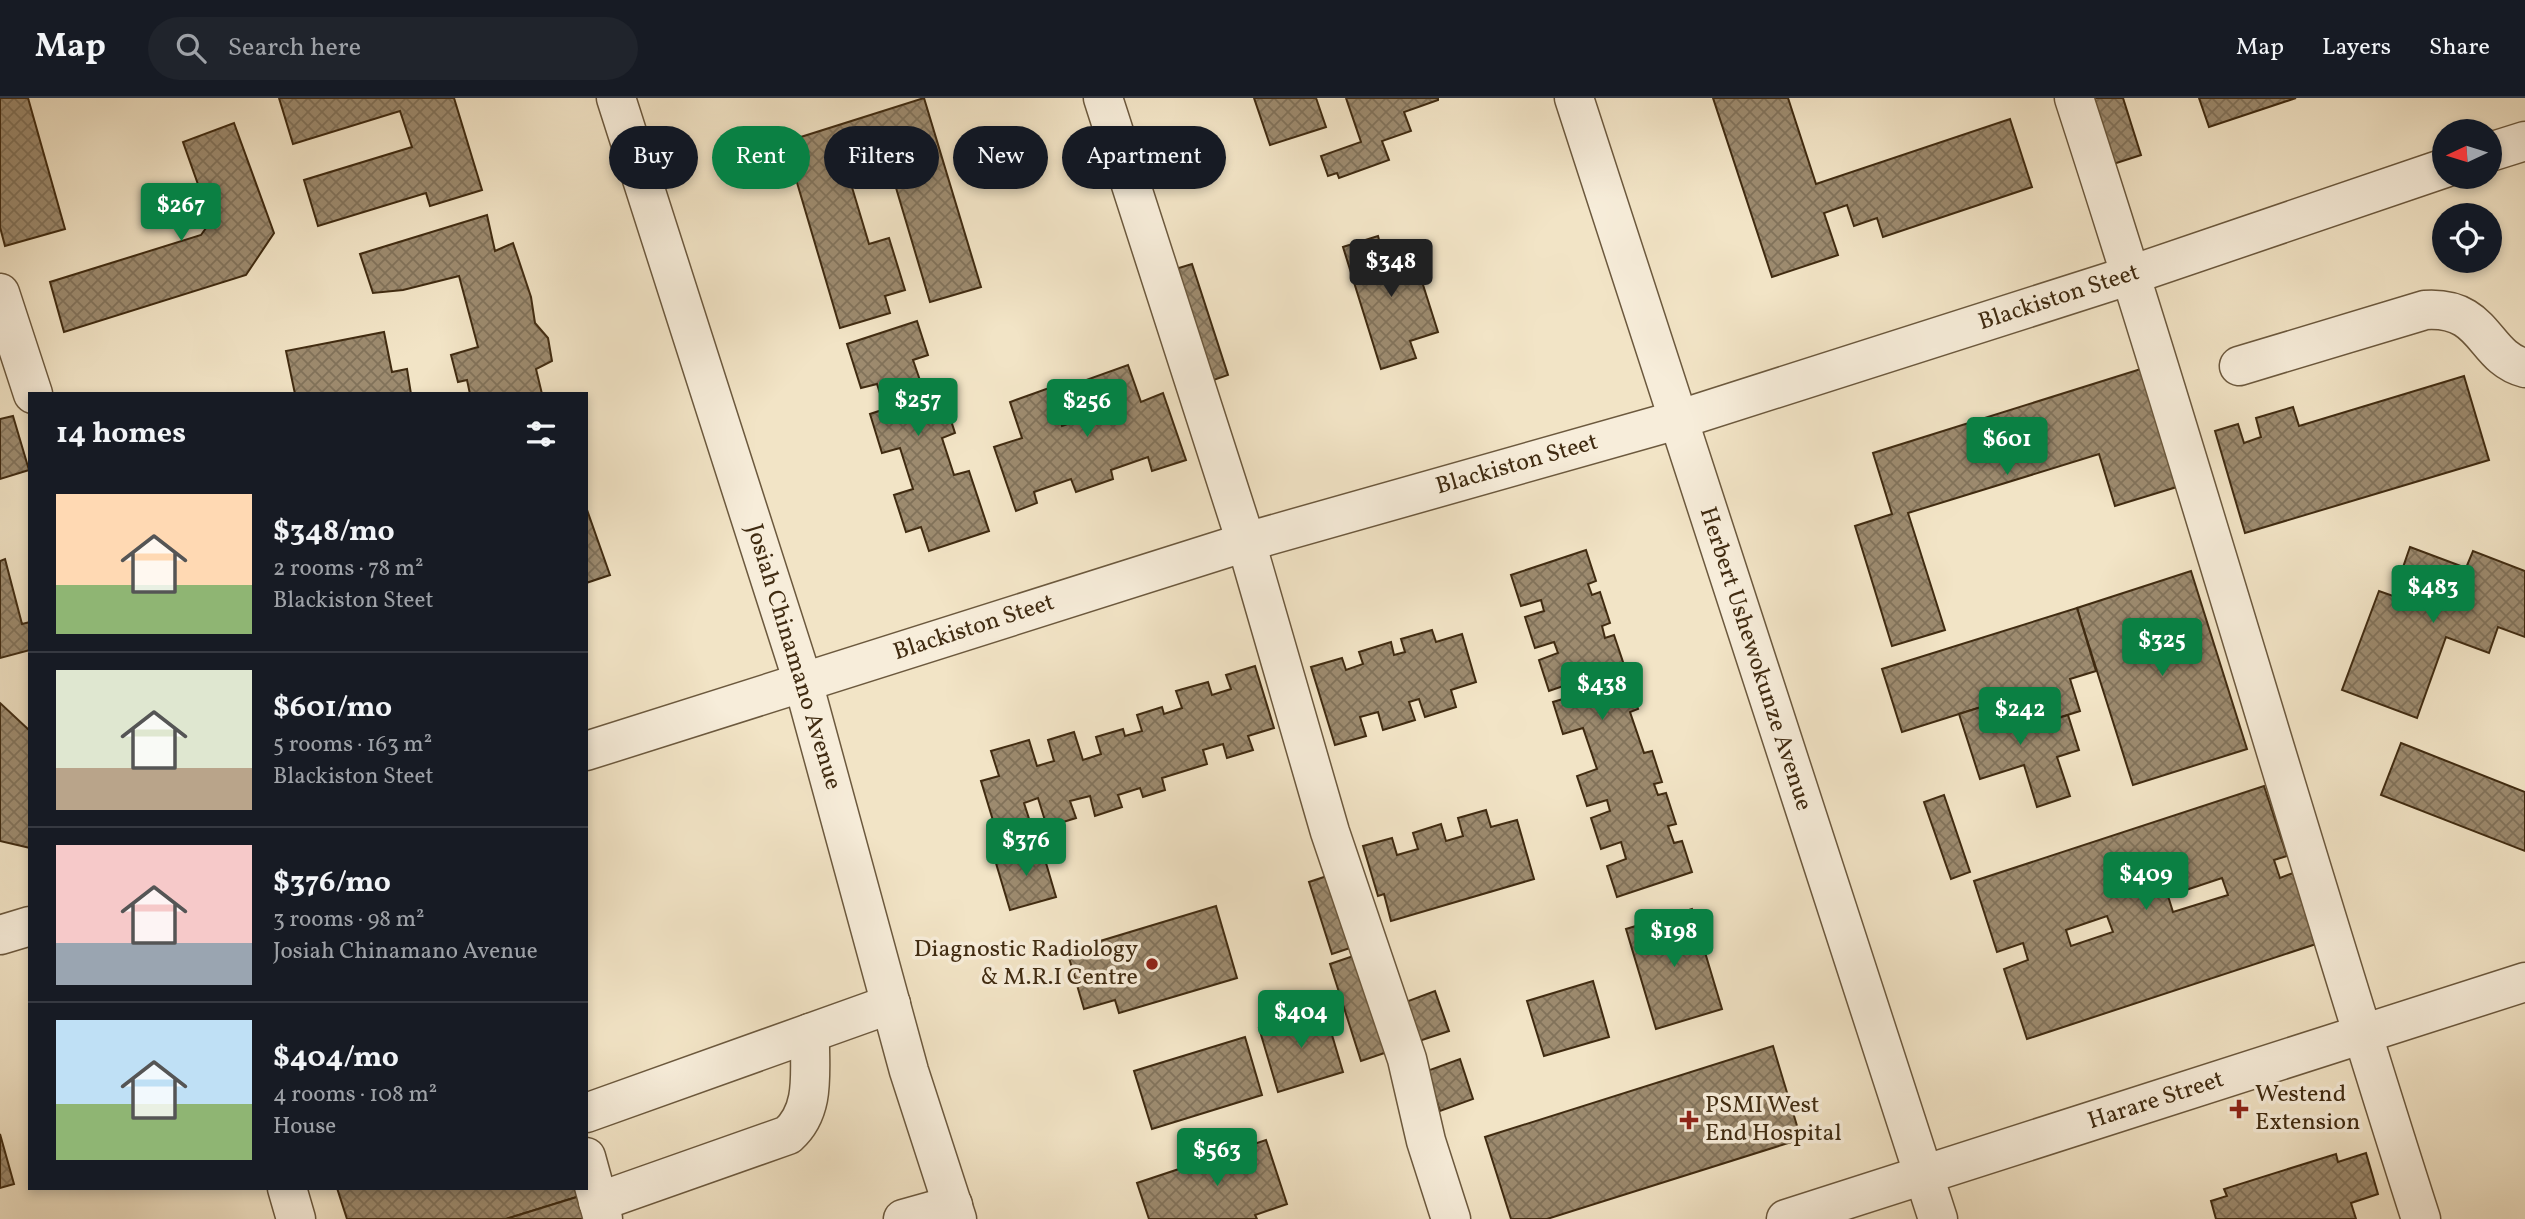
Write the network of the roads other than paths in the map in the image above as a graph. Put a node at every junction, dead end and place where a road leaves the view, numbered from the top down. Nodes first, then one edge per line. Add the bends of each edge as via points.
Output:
1 (616, 98) edge
2 (1103, 98) edge
3 (1574, 98) edge
4 (2074, 98) edge
5 (2525, 141) edge
6 (2502, 148) edge
7 (2432, 172) edge
8 (2132, 275) junction
9 (0, 293) edge
10 (2239, 366) dead end
11 (2525, 368) edge
12 (32, 392) edge
13 (1677, 420) junction
14 (1246, 542) junction
15 (803, 682) junction
16 (588, 750) edge
17 (28, 927) edge
18 (0, 935) edge
19 (2525, 982) edge
20 (891, 1004) junction
21 (810, 1033) junction
22 (2361, 1035) junction
23 (588, 1112) edge
24 (588, 1165) edge
25 (1924, 1176) junction
26 (288, 1190) edge
27 (600, 1211) edge
28 (955, 1212) edge
29 (296, 1219) edge
30 (903, 1219) edge
31 (1451, 1219) edge
32 (1786, 1219) edge
33 (1938, 1219) edge
34 (2421, 1219) edge

1 - 15 street, Josiah Chinamano Avenue
2 - 14 street
3 - 13 street, Herbert Ushewokunze Avenue
4 - 8 street
5 - 6 street
7 - 8 street, Blackiston Steet
8 - 13 street, Blackiston Steet
8 - 22 street
9 - 12 street
10 - 11 street via 2426,310 2443,309 2462,314
13 - 14 street, Blackiston Steet
13 - 25 street, Herbert Ushewokunze Avenue
14 - 15 street, Blackiston Steet
14 - 31 street via 1331,832 1407,1059
15 - 16 street, Blackiston Steet
15 - 20 street, Josiah Chinamano Avenue
17 - 18 street
19 - 22 street, Harare Street
20 - 21 street
20 - 28 street, Josiah Chinamano Avenue
21 - 23 street
21 - 27 street via 808,1100 803,1122 788,1135
22 - 25 street, Harare Street
22 - 34 street
24 - 27 street
25 - 32 street, Harare Street
25 - 33 street, Herbert Ushewokunze Avenue
26 - 29 street
28 - 30 street

